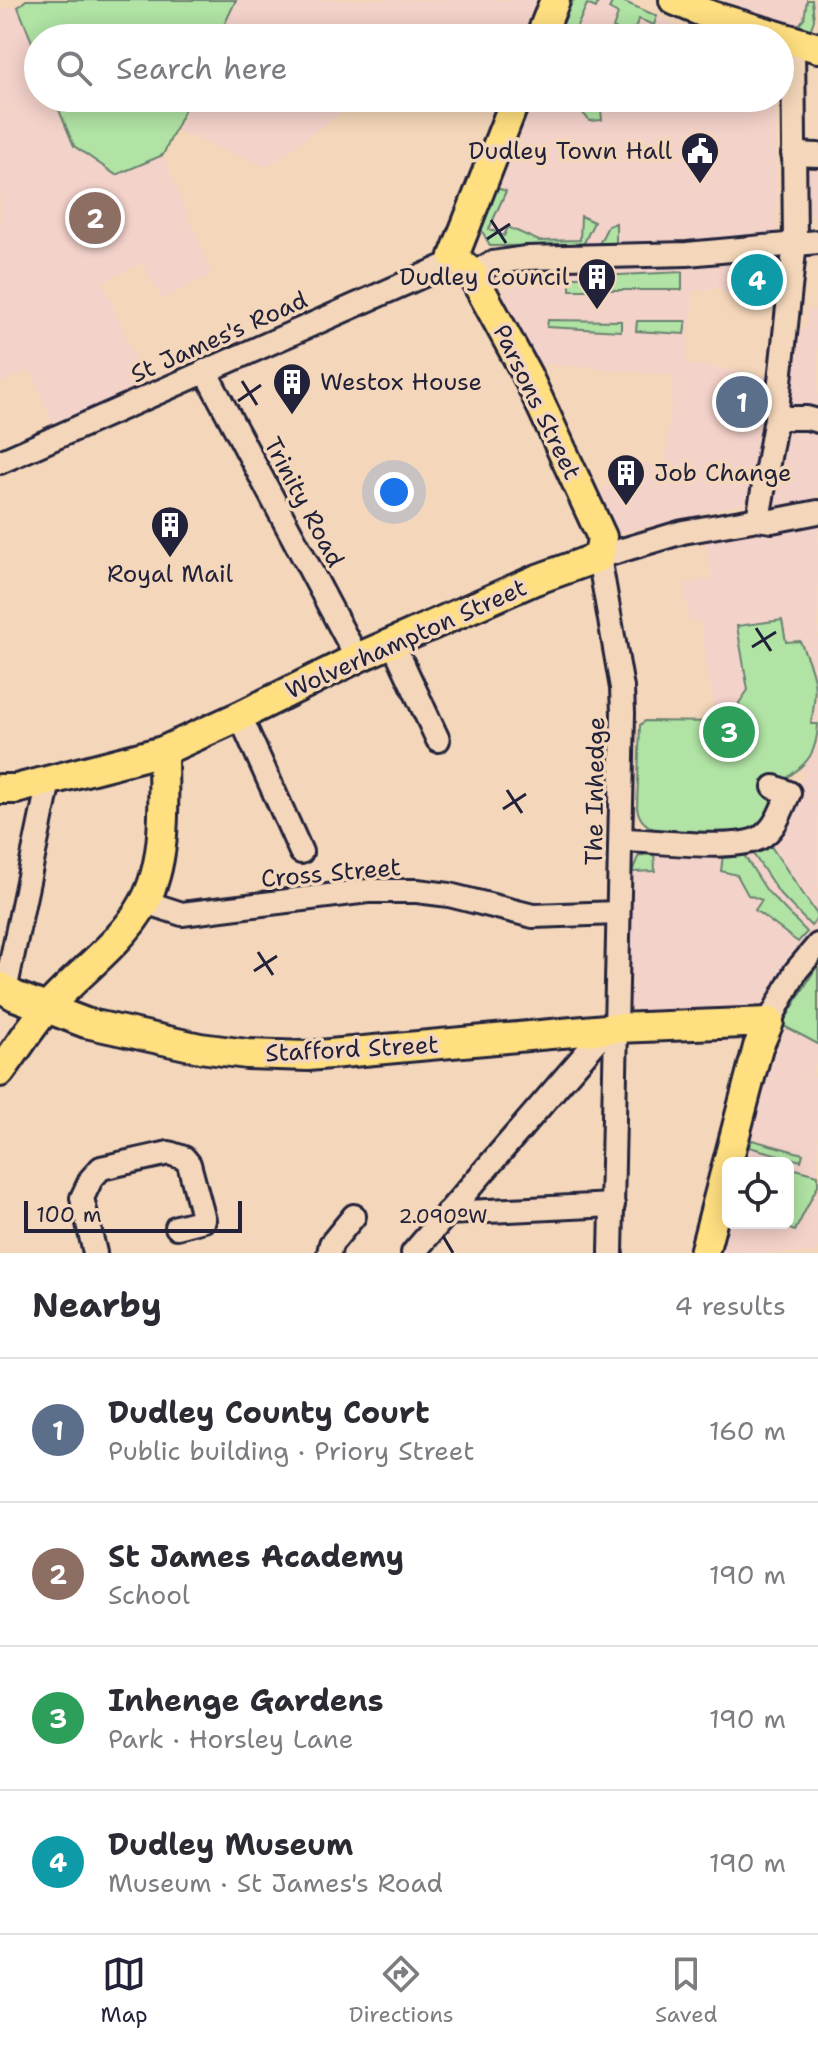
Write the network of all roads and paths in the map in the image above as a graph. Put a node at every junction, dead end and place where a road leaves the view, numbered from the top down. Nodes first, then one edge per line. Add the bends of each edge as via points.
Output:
1 (555, 0) edge
2 (674, 0) edge
3 (546, 24) edge
4 (738, 24) edge
5 (805, 45) edge
6 (512, 112) edge
7 (793, 154) junction
8 (818, 155) edge
9 (795, 242) junction
10 (818, 242) edge
11 (463, 265) junction
12 (205, 371) junction
13 (776, 418) junction
14 (818, 421) edge
15 (0, 462) edge
16 (818, 512) edge
17 (758, 519) junction
18 (599, 557) junction
19 (393, 643) junction
20 (357, 658) junction
21 (240, 716) junction
22 (438, 740) dead end
23 (163, 751) junction
24 (49, 781) junction
25 (774, 787) dead end
26 (0, 789) edge
27 (622, 840) junction
28 (301, 852) dead end
29 (145, 902) junction
30 (618, 913) junction
31 (818, 945) edge
32 (3, 989) edge
33 (46, 1009) junction
34 (769, 1022) junction
35 (612, 1028) junction
36 (0, 1072) edge
37 (613, 1205) junction
38 (447, 1213) junction
39 (354, 1216) dead end
40 (177, 1227) dead end
41 (95, 1253) edge
42 (329, 1253) edge
43 (413, 1253) edge
44 (611, 1253) edge
45 (704, 1253) edge

1 - 3 main road
2 - 4 main road
5 - 7 street
6 - 11 main road
7 - 8 street
7 - 9 street
9 - 10 street, St James's Road
9 - 11 street, St James's Road via 687,254
9 - 13 street
11 - 12 street, St James's Road via 447,265
11 - 18 main road, Parsons Street via 527,375 602,537
12 - 15 street, St James's Road
12 - 20 street, Trinity Road
13 - 14 street
13 - 17 street
16 - 17 street, Wolverhampton Street
17 - 18 street, Wolverhampton Street via 683,532
18 - 19 main road, Wolverhampton Street
18 - 27 street, The Inhedge via 622,688
19 - 20 main road, Wolverhampton Street
19 - 22 street
20 - 21 main road, Wolverhampton Street
21 - 23 main road, Wolverhampton Street
21 - 28 street
23 - 24 main road, Wolverhampton Street
23 - 29 main road via 163,826
24 - 26 main road, Wolverhampton Street
24 - 32 street
25 - 27 street via 789,793 771,828 753,841 718,845
27 - 30 street, The Inhedge
29 - 30 street, Cross Street via 182,914 368,891 417,891 533,916
29 - 33 main road
30 - 35 street, The Inhedge
31 - 34 street via 796,971
32 - 33 main road, Stafford Street
33 - 35 main road, Stafford Street via 200,1048 308,1056
33 - 36 main road
34 - 35 main road, Stafford Street
34 - 45 main road
35 - 37 street, The Inhedge
35 - 38 street
37 - 38 street
37 - 44 street, The Inhedge
38 - 43 street
39 - 42 street
40 - 41 street via 204,1220 184,1158 169,1153 101,1168 82,1198

